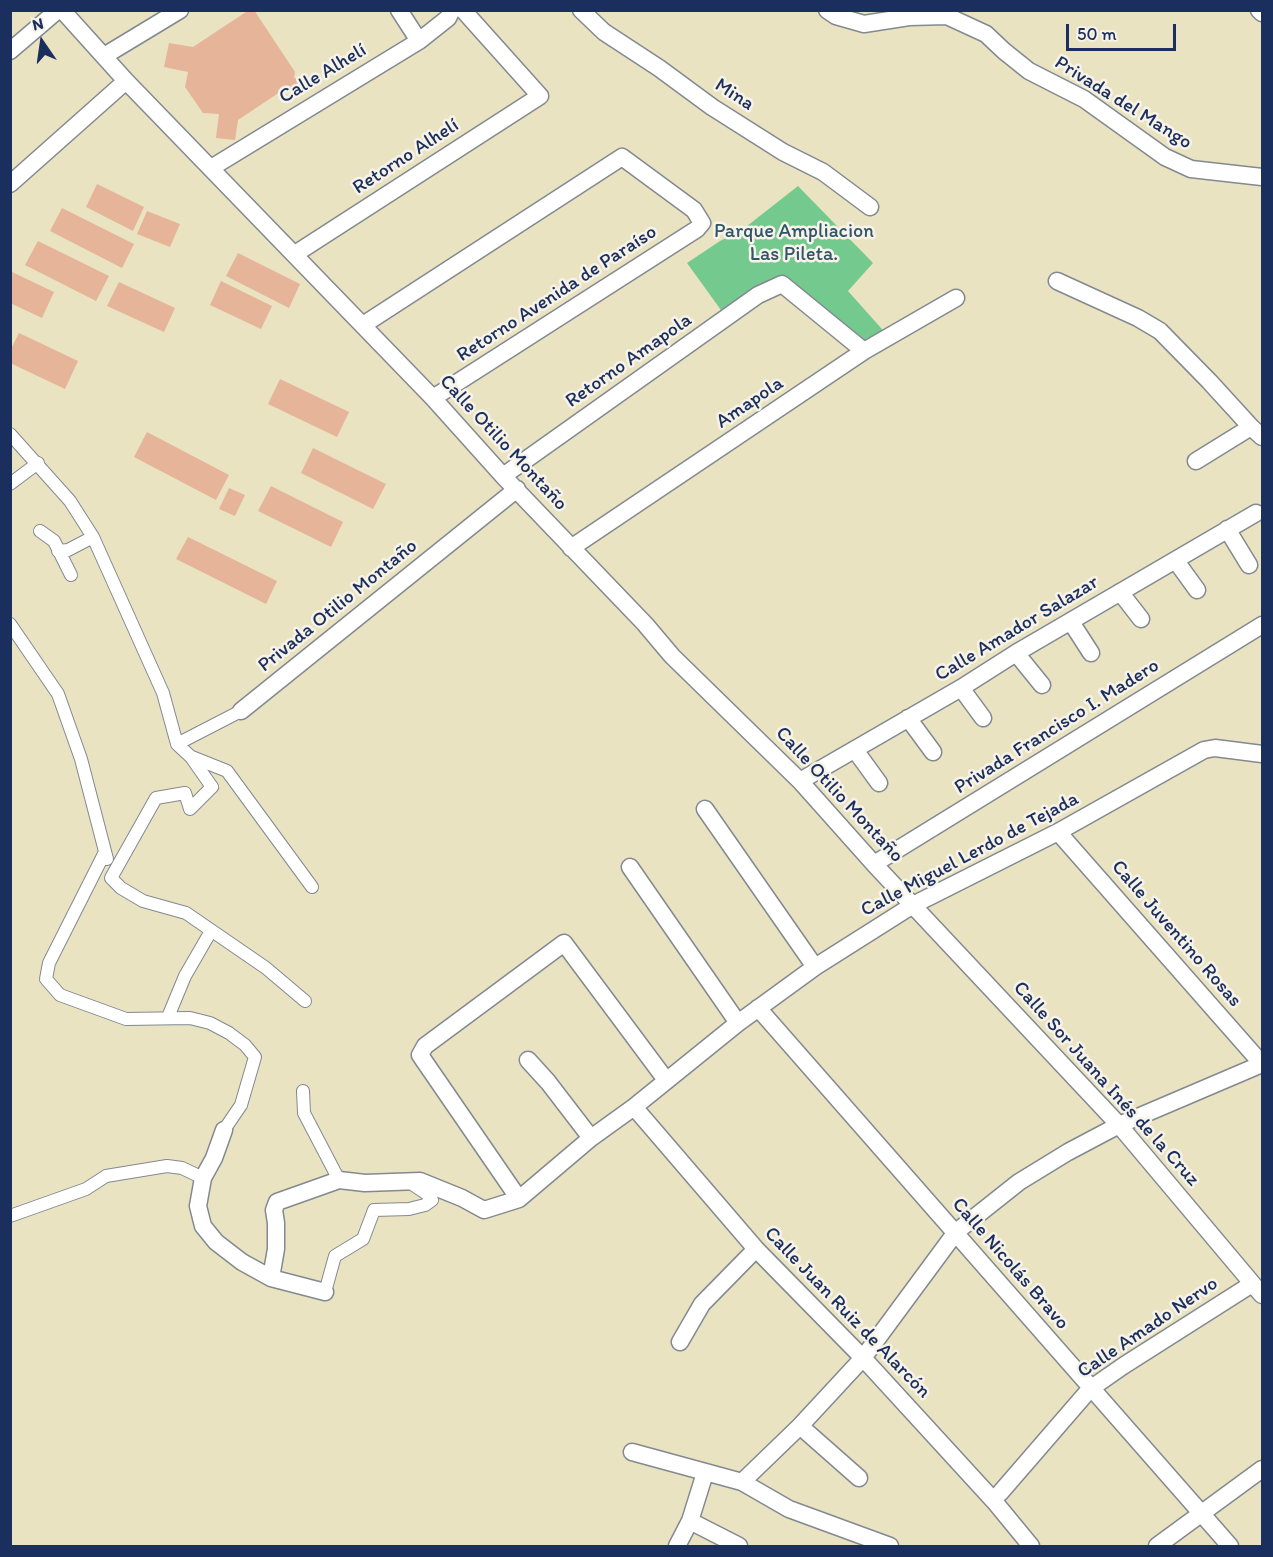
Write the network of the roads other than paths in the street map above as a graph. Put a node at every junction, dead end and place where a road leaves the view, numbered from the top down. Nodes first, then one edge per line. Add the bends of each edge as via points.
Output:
1 (58, 10) edge
2 (62, 10) edge
3 (180, 10) edge
4 (399, 10) edge
5 (452, 10) edge
6 (463, 10) edge
7 (581, 10) edge
8 (827, 10) edge
9 (419, 41) junction
10 (10, 51) edge
11 (104, 56) junction
12 (126, 81) junction
13 (211, 168) junction
14 (1263, 177) edge
15 (10, 184) edge
16 (870, 207) dead end
17 (295, 254) junction
18 (1057, 280) dead end
19 (956, 298) dead end
20 (363, 325) junction
21 (864, 351) junction
22 (433, 398) junction
23 (1257, 432) edge
24 (10, 434) edge
25 (1196, 461) dead end
26 (38, 464) junction
27 (502, 476) junction
28 (10, 484) edge
29 (517, 489) junction
30 (1256, 513) dead end
31 (1227, 529) junction
32 (40, 531) dead end
33 (93, 537) junction
34 (571, 548) junction
35 (58, 552) junction
36 (1176, 561) junction
37 (1250, 565) dead end
38 (71, 575) dead end
39 (1197, 590) dead end
40 (1120, 592) junction
41 (1141, 619) dead end
42 (1071, 622) junction
43 (10, 624) edge
44 (1263, 625) edge
45 (1016, 653) junction
46 (1091, 653) dead end
47 (1042, 685) dead end
48 (961, 688) junction
49 (241, 711) joint
50 (908, 718) junction
51 (983, 718) dead end
52 (177, 744) junction
53 (855, 750) junction
54 (933, 752) dead end
55 (191, 757) junction
56 (1261, 757) edge
57 (800, 781) junction
58 (879, 783) dead end
59 (705, 809) dead end
60 (1058, 832) junction
61 (105, 852) junction
62 (874, 864) junction
63 (630, 867) dead end
64 (111, 878) junction
65 (312, 887) dead end
66 (913, 905) junction
67 (211, 931) junction
68 (815, 967) junction
69 (305, 1001) dead end
70 (758, 1008) junction
71 (168, 1017) junction
72 (738, 1023) junction
73 (528, 1060) dead end
74 (1262, 1064) edge
75 (666, 1080) junction
76 (303, 1091) dead end
77 (633, 1107) junction
78 (1119, 1125) junction
79 (224, 1130) joint
80 (591, 1138) junction
81 (203, 1178) junction
82 (339, 1180) junction
83 (408, 1181) junction
84 (519, 1199) junction
85 (10, 1216) edge
86 (956, 1233) junction
87 (756, 1249) junction
88 (271, 1278) junction
89 (1257, 1289) edge
90 (325, 1292) joint
91 (680, 1342) dead end
92 (863, 1358) junction
93 (1090, 1389) junction
94 (800, 1426) junction
95 (632, 1452) dead end
96 (1263, 1469) edge
97 (705, 1473) junction
98 (859, 1478) dead end
99 (742, 1482) junction
100 (1000, 1493) dead end
101 (1200, 1513) junction
102 (690, 1521) junction
103 (677, 1546) edge
104 (739, 1546) edge
105 (890, 1546) edge
106 (1031, 1546) edge
107 (1157, 1546) edge
108 (1230, 1546) edge

1 - 10 street
2 - 11 street, Calle Otilio Montaño
3 - 11 street
4 - 9 street
5 - 9 street, Calle Alhelí via 448,18
6 - 17 street, Retorno Alhelí via 540,96
7 - 16 street, Mina via 604,32 712,107 823,172
8 - 14 street, Privada del Mango via 864,24 947,16 986,34 1029,70 1084,99 1165,157 1191,169
9 - 13 street, Calle Alhelí
11 - 12 street, Calle Otilio Montaño
12 - 13 street, Calle Otilio Montaño
12 - 15 street
13 - 17 street, Calle Otilio Montaño
17 - 20 street, Calle Otilio Montaño
18 - 23 street via 1160,331
19 - 21 street, Amapola
20 - 22 street, Calle Otilio Montaño
20 - 22 street, Retorno Avenida de Paraíso via 622,157 694,210 702,223 697,230
21 - 27 street, Retorno Amapola via 782,284 758,295
21 - 34 street, Amapola
22 - 27 street, Calle Otilio Montaño
23 - 25 street
24 - 26 street
26 - 28 street
26 - 33 street via 70,501
27 - 29 street, Calle Otilio Montaño
29 - 34 street, Calle Otilio Montaño
29 - 49 street, Privada Otilio Montaño
30 - 31 street, Calle Amador Salazar
31 - 36 street, Calle Amador Salazar
31 - 37 street
32 - 35 street via 54,541
33 - 35 street
33 - 52 street via 163,693
34 - 57 street, Calle Otilio Montaño via 672,656
35 - 38 street
36 - 39 street
36 - 40 street, Calle Amador Salazar
40 - 41 street
40 - 42 street, Calle Amador Salazar
42 - 45 street, Calle Amador Salazar
42 - 46 street
43 - 61 street via 58,694 81,759
44 - 62 street, Privada Francisco I. Madero
45 - 47 street
45 - 48 street, Calle Amador Salazar
48 - 50 street, Calle Amador Salazar
48 - 51 street
49 - 52 street, Privada Otilio Montaño
50 - 53 street, Calle Amador Salazar
50 - 54 street
52 - 55 street
53 - 57 street, Calle Amador Salazar
53 - 58 street
55 - 64 street via 212,787 190,809 185,793 156,798
55 - 65 street via 227,771
56 - 60 street, Calle Miguel Lerdo de Tejada via 1215,748 1204,750
57 - 62 street, Calle Otilio Montaño
59 - 68 street
60 - 66 street, Calle Miguel Lerdo de Tejada
60 - 74 street, Calle Juventino Rosas
61 - 64 street
61 - 71 street via 49,963 46,979 60,995 126,1019
62 - 66 street, Calle Otilio Montaño
63 - 72 street
64 - 67 street via 143,901 186,913
66 - 68 street, Calle Miguel Lerdo de Tejada
66 - 78 street, Calle Sor Juana Inés de la Cruz
67 - 69 street via 266,968
67 - 71 street via 185,976
68 - 70 street, Calle Miguel Lerdo de Tejada
70 - 72 street, Calle Miguel Lerdo de Tejada
70 - 86 street, Calle Nicolás Bravo
71 - 79 street via 210,1023 245,1045 255,1057 241,1105
72 - 75 street, Calle Miguel Lerdo de Tejada
73 - 80 street
74 - 78 street
75 - 77 street, Calle Miguel Lerdo de Tejada
75 - 84 street via 564,943 425,1046 420,1056
76 - 82 street via 304,1113
77 - 80 street, Calle Miguel Lerdo de Tejada
77 - 87 street, Calle Juan Ruiz de Alarcón
78 - 86 street via 1019,1182
78 - 89 street, Calle Sor Juana Inés de la Cruz
79 - 81 street
80 - 84 street, Calle Miguel Lerdo de Tejada
81 - 85 street via 182,1167 167,1166 106,1176 86,1189
81 - 88 street via 198,1206 203,1226 242,1262
82 - 83 street via 365,1184
82 - 88 street via 277,1202
83 - 84 street via 441,1189 484,1210
83 - 90 street via 432,1200 409,1209 374,1210 363,1239 335,1256
86 - 92 street
86 - 93 street, Calle Nicolás Bravo
87 - 91 street via 702,1304
87 - 92 street, Calle Juan Ruiz de Alarcón
88 - 90 street
89 - 93 street, Calle Amado Nervo
92 - 94 street
92 - 106 street, Calle Juan Ruiz de Alarcón
93 - 100 street, Calle Amado Nervo
93 - 101 street, Calle Nicolás Bravo
94 - 98 street
94 - 99 street
95 - 97 street
96 - 101 street
97 - 99 street
97 - 102 street
99 - 105 street via 789,1509
101 - 107 street
101 - 108 street, Calle Nicolás Bravo
102 - 103 street
102 - 104 street

